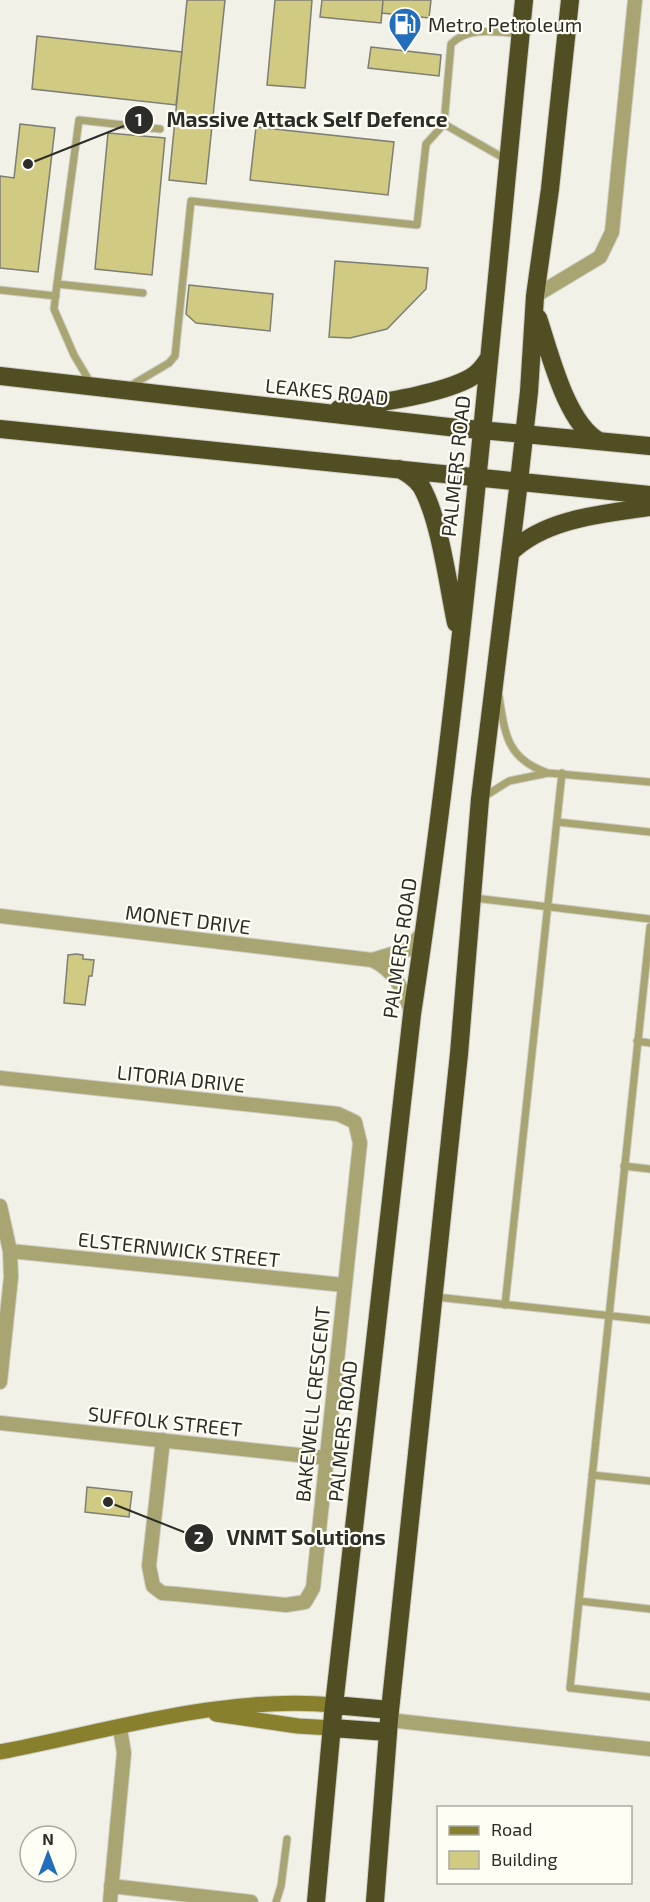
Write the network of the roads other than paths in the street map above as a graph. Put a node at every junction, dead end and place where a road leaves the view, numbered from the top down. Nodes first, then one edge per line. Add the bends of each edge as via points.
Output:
1 (524, 0) edge
2 (570, 0) edge
3 (635, 0) edge
4 (520, 34) junction
5 (444, 124) junction
6 (160, 129) dead end
7 (509, 162) junction
8 (57, 285) junction
9 (0, 290) edge
10 (144, 293) dead end
11 (56, 296) junction
12 (535, 302) junction
13 (489, 358) junction
14 (0, 376) edge
15 (93, 387) junction
16 (123, 391) junction
17 (320, 413) junction
18 (0, 429) edge
19 (482, 430) junction
20 (525, 435) junction
21 (598, 441) junction
22 (650, 446) edge
23 (399, 469) junction
24 (477, 476) junction
25 (519, 481) junction
26 (650, 495) edge
27 (650, 507) edge
28 (510, 552) junction
29 (459, 643) junction
30 (496, 673) junction
31 (548, 773) junction
32 (562, 773) junction
33 (650, 782) edge
34 (480, 799) junction
35 (557, 822) junction
36 (650, 832) edge
37 (473, 898) junction
38 (548, 907) junction
39 (0, 916) edge
40 (650, 918) edge
41 (426, 921) junction
42 (650, 927) edge
43 (372, 960) junction
44 (412, 1014) junction
45 (637, 1041) junction
46 (650, 1043) edge
47 (0, 1078) edge
48 (355, 1122) joint
49 (624, 1166) junction
50 (650, 1169) edge
51 (0, 1206) edge
52 (2, 1223) edge
53 (10, 1251) junction
54 (344, 1285) junction
55 (433, 1297) junction
56 (505, 1305) junction
57 (607, 1316) junction
58 (650, 1320) edge
59 (0, 1382) edge
60 (0, 1423) edge
61 (163, 1440) junction
62 (326, 1458) junction
63 (591, 1475) junction
64 (650, 1481) edge
65 (579, 1601) junction
66 (650, 1609) edge
67 (650, 1697) edge
68 (334, 1705) junction
69 (204, 1712) junction
70 (389, 1721) junction
71 (120, 1728) junction
72 (332, 1728) junction
73 (650, 1749) edge
74 (0, 1752) edge
75 (287, 1839) dead end
76 (111, 1886) junction
77 (110, 1902) edge
78 (250, 1902) edge
79 (276, 1902) edge
80 (316, 1902) edge
81 (375, 1902) edge

1 - 4 highway, PALMERS ROAD
2 - 12 highway
3 - 12 street via 610,238 600,257
4 - 5 lane via 474,31 452,44
4 - 7 highway, PALMERS ROAD
5 - 7 lane
5 - 16 lane via 426,144 417,225 191,201 175,356
6 - 8 lane via 79,120
7 - 13 highway, PALMERS ROAD
8 - 10 lane
8 - 11 lane
9 - 11 lane
11 - 15 lane via 54,309
12 - 20 highway
12 - 21 highway via 556,371 578,423
13 - 17 highway via 478,373 459,382
13 - 19 highway, PALMERS ROAD
14 - 15 highway, LEAKES ROAD
15 - 16 highway, LEAKES ROAD
16 - 17 highway, LEAKES ROAD
17 - 19 highway, LEAKES ROAD
18 - 23 highway
19 - 20 highway, LEAKES ROAD
19 - 24 highway, PALMERS ROAD
20 - 21 highway, LEAKES ROAD
20 - 25 highway
21 - 22 highway, LEAKES ROAD
23 - 24 highway
23 - 29 highway via 415,479 425,497 442,552
24 - 25 highway
24 - 29 highway, PALMERS ROAD
25 - 26 highway
25 - 28 highway
27 - 28 highway via 548,528
28 - 30 highway
29 - 41 highway, PALMERS ROAD
30 - 31 lane via 507,739 525,764
30 - 34 highway
31 - 32 lane
31 - 34 lane via 509,781
32 - 33 lane
32 - 35 lane
34 - 37 highway
35 - 36 lane
35 - 38 lane
37 - 38 lane
37 - 55 highway
38 - 40 lane
38 - 56 lane
39 - 43 street, MONET DRIVE
41 - 43 street, MONET DRIVE via 421,937 409,949
41 - 44 highway, PALMERS ROAD
42 - 45 lane
43 - 44 street via 398,981
44 - 68 highway, PALMERS ROAD
45 - 46 lane
45 - 49 lane
47 - 48 street, LITORIA DRIVE via 338,1114
48 - 54 street, BAKEWELL CRESCENT via 360,1143
49 - 50 lane
49 - 57 lane
51 - 52 street
52 - 53 street
53 - 54 street, ELSTERNWICK STREET
53 - 59 street
54 - 62 street, BAKEWELL CRESCENT
55 - 56 lane
55 - 70 highway
56 - 57 lane
57 - 58 lane
57 - 63 lane
60 - 61 street, SUFFOLK STREET
61 - 62 street, SUFFOLK STREET
61 - 62 street, BAKEWELL CRESCENT via 149,1576 162,1593 286,1605 304,1602 313,1588
63 - 64 lane
63 - 65 lane
65 - 66 lane
65 - 67 lane via 570,1688
68 - 69 street via 248,1704
68 - 70 highway
68 - 72 highway, PALMERS ROAD
69 - 71 street
69 - 72 street
70 - 72 highway
70 - 73 street
70 - 81 highway
71 - 74 street
71 - 76 street via 124,1753
72 - 80 highway, PALMERS ROAD
75 - 79 lane
76 - 77 street
76 - 78 street

